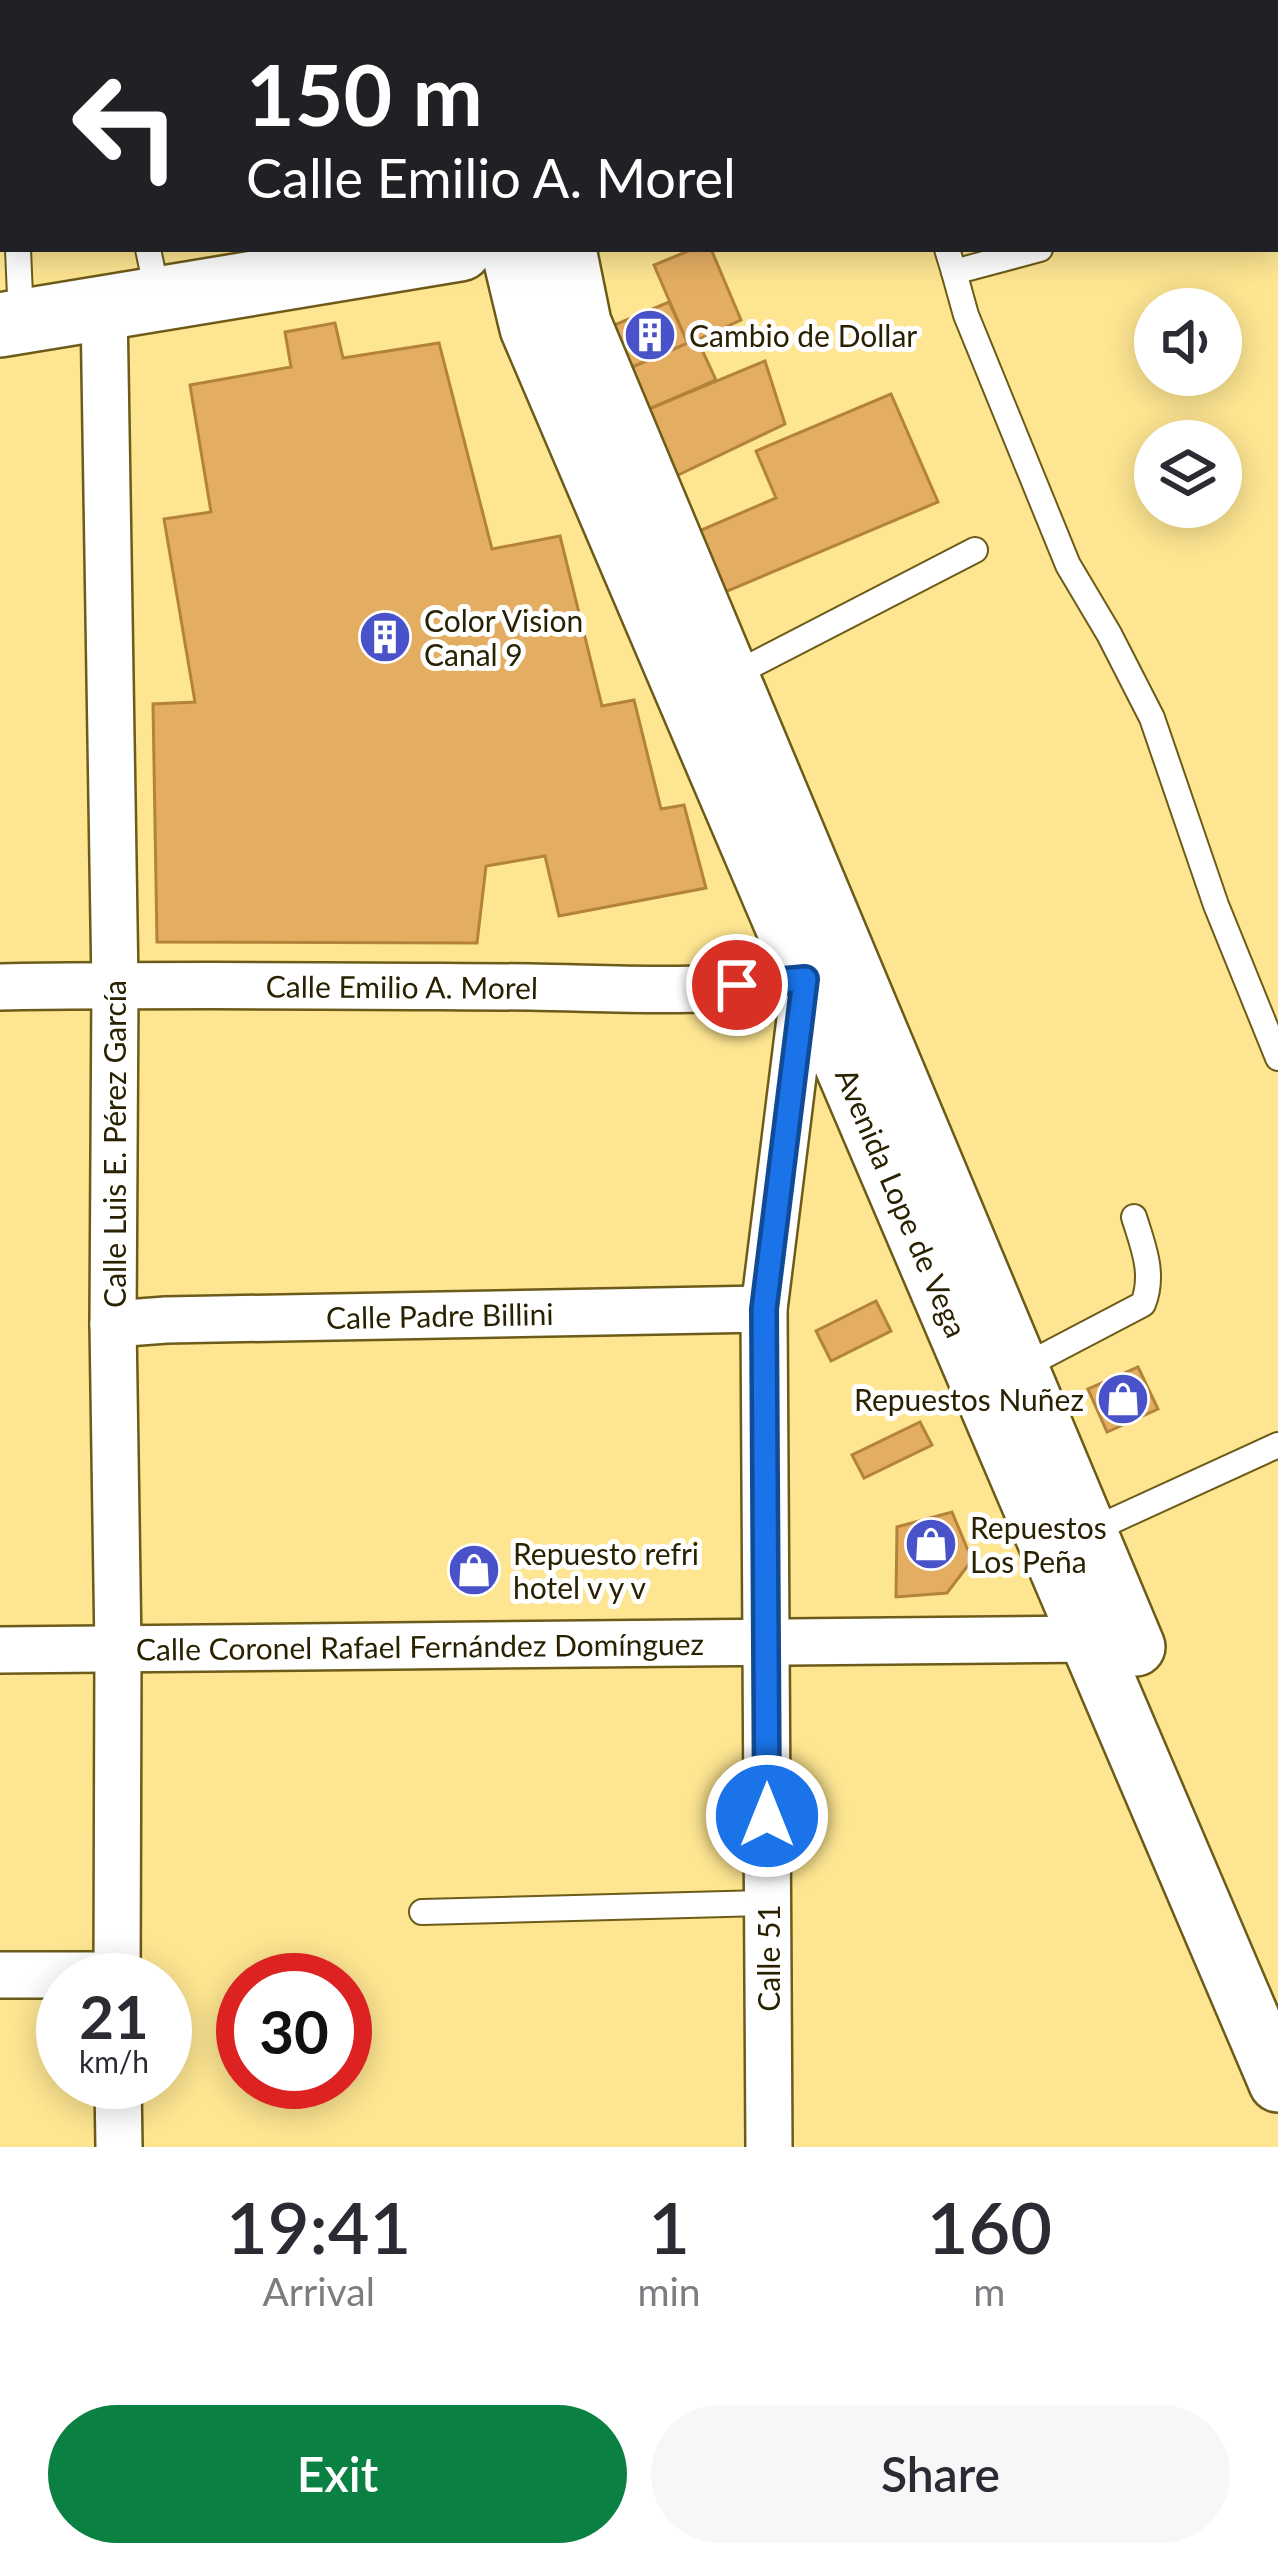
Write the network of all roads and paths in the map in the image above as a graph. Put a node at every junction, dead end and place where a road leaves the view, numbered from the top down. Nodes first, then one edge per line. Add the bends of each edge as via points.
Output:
1 (18, 252) edge
2 (422, 252) edge
3 (511, 252) edge
4 (568, 252) edge
5 (1018, 252) edge
6 (308, 261) edge
7 (950, 261) edge
8 (137, 285) edge
9 (10, 324) edge
10 (975, 550) dead end
11 (729, 677) junction
12 (827, 972) junction
13 (116, 985) junction
14 (0, 988) edge
15 (1278, 1058) edge
16 (1134, 1216) dead end
17 (764, 1309) junction
18 (113, 1324) junction
19 (1019, 1369) junction
20 (1278, 1445) edge
21 (1088, 1532) junction
22 (1110, 1635) junction
23 (767, 1642) junction
24 (118, 1649) junction
25 (0, 1650) edge
26 (767, 1903) junction
27 (422, 1912) dead end
28 (117, 1953) edge
29 (0, 1975) edge
30 (36, 1976) edge
31 (1278, 1989) edge
32 (1278, 2083) edge
33 (118, 2109) edge
34 (119, 2147) edge
35 (769, 2147) edge

1 - 9 lane
2 - 6 main road
3 - 12 street, Avenida Lope de Vega via 529,328
4 - 11 street, Avenida Lope de Vega via 582,323
5 - 7 lane
6 - 8 main road
7 - 15 lane via 1068,565 1152,718
8 - 9 main road
8 - 13 street, Calle Luis E. Pérez García
10 - 11 lane
11 - 12 street, Avenida Lope de Vega
12 - 13 street, Calle Emilio A. Morel via 704,988
12 - 17 street, Calle 51
12 - 19 street, Avenida Lope de Vega
12 - 22 street, Avenida Lope de Vega
13 - 14 street, Calle Emilio A. Morel
13 - 18 street, Calle Luis E. Pérez García
16 - 19 lane via 1148,1266 1143,1304
17 - 18 street, Calle Padre Billini
17 - 23 street, Calle 51
18 - 24 street, Calle Luis E. Pérez García
19 - 21 street, Avenida Lope de Vega
20 - 21 lane
21 - 22 street, Avenida Lope de Vega
22 - 23 street, Calle Coronel Rafael Fernández Domínguez
22 - 31 street, Avenida Lope de Vega
22 - 32 street, Avenida Lope de Vega
23 - 24 street, Calle Coronel Rafael Fernández Domínguez
23 - 26 street, Calle 51
24 - 25 street, Calle Coronel Rafael Fernández Domínguez
24 - 28 street, Calle Luis E. Pérez García
26 - 27 lane
26 - 35 street, Calle 51
29 - 30 street
33 - 34 street

